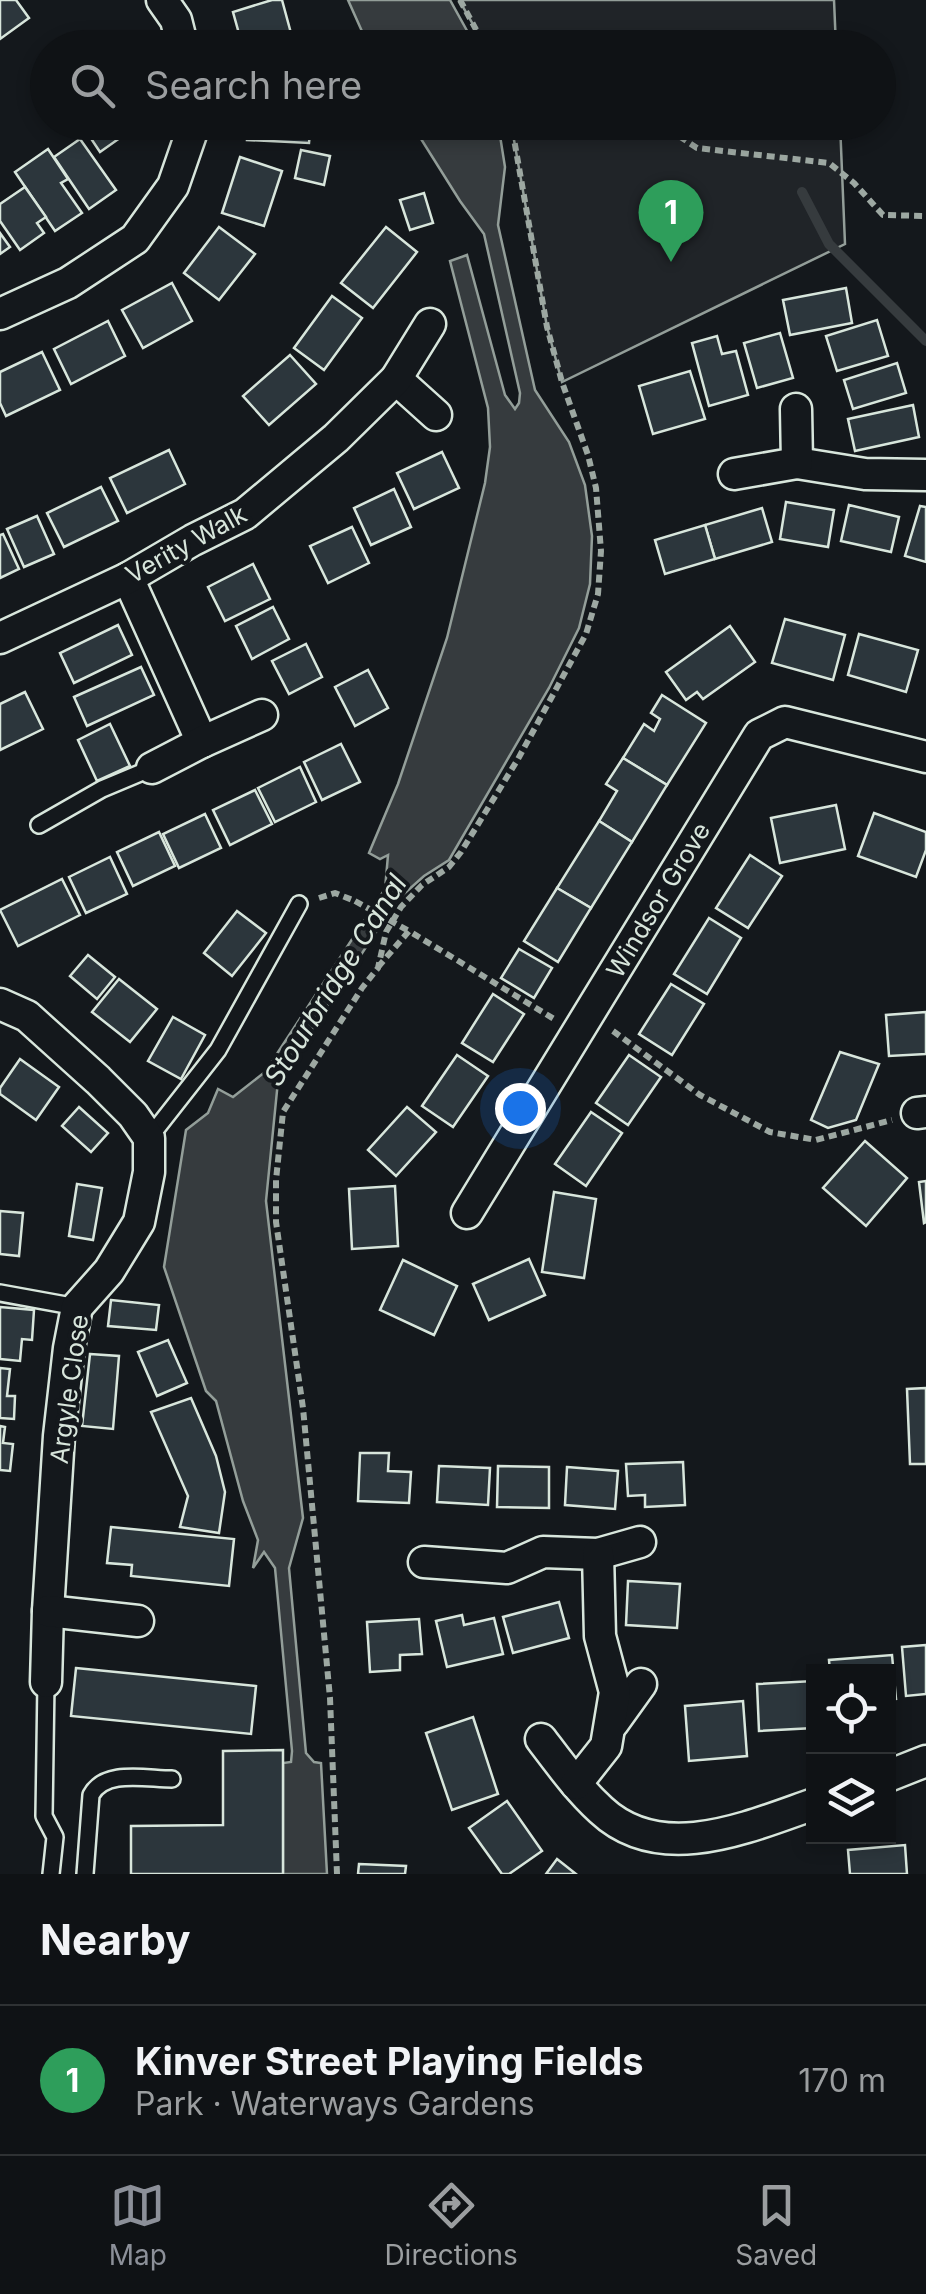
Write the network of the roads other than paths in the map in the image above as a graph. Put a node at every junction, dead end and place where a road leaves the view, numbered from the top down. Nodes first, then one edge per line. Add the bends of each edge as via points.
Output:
1 (162, 0) edge
2 (178, 30) edge
3 (190, 140) edge
4 (0, 314) edge
5 (430, 324) dead end
6 (396, 380) junction
7 (796, 409) dead end
8 (436, 415) dead end
9 (798, 463) junction
10 (734, 474) dead end
11 (926, 475) edge
12 (128, 578) junction
13 (0, 638) edge
14 (262, 715) dead end
15 (202, 742) junction
16 (926, 757) edge
17 (152, 768) joint
18 (38, 826) dead end
19 (299, 904) road end
20 (0, 1004) edge
21 (149, 1138) junction
22 (466, 1213) dead end
23 (0, 1293) edge
24 (77, 1306) junction
25 (640, 1542) dead end
26 (598, 1554) junction
27 (424, 1562) dead end
28 (48, 1610) junction
29 (138, 1621) dead end
30 (46, 1682) joint
31 (641, 1684) dead end
32 (608, 1729) junction
33 (541, 1740) dead end
34 (926, 1761) edge
35 (896, 1773) edge
36 (172, 1779) dead end
37 (576, 1784) junction
38 (806, 1807) edge
39 (52, 1874) edge
40 (85, 1874) edge

1 - 2 street
3 - 4 street via 173,186 135,239 68,283
5 - 6 street, Verity Walk
6 - 8 street
6 - 12 street, Verity Walk via 245,514
7 - 9 street
9 - 10 street
9 - 11 street
12 - 13 street, Verity Walk
12 - 15 street
14 - 15 street
15 - 17 street
16 - 22 street, Windsor Grove via 785,722 759,734
17 - 18 lane
19 - 21 lane via 218,1050
20 - 21 street via 28,1016 110,1091
21 - 24 street, Argyle Close via 139,1222
23 - 24 lane
24 - 28 street, Argyle Close
25 - 26 street
26 - 27 street via 543,1552 506,1568
26 - 32 street via 600,1636 614,1692
28 - 29 street
28 - 30 street, Argyle Close
30 - 39 lane via 44,1816 55,1836
31 - 32 street
32 - 37 street via 606,1746
33 - 37 street
34 - 35 street
36 - 40 lane via 114,1778 96,1786
37 - 38 street via 604,1813 652,1837 739,1831

